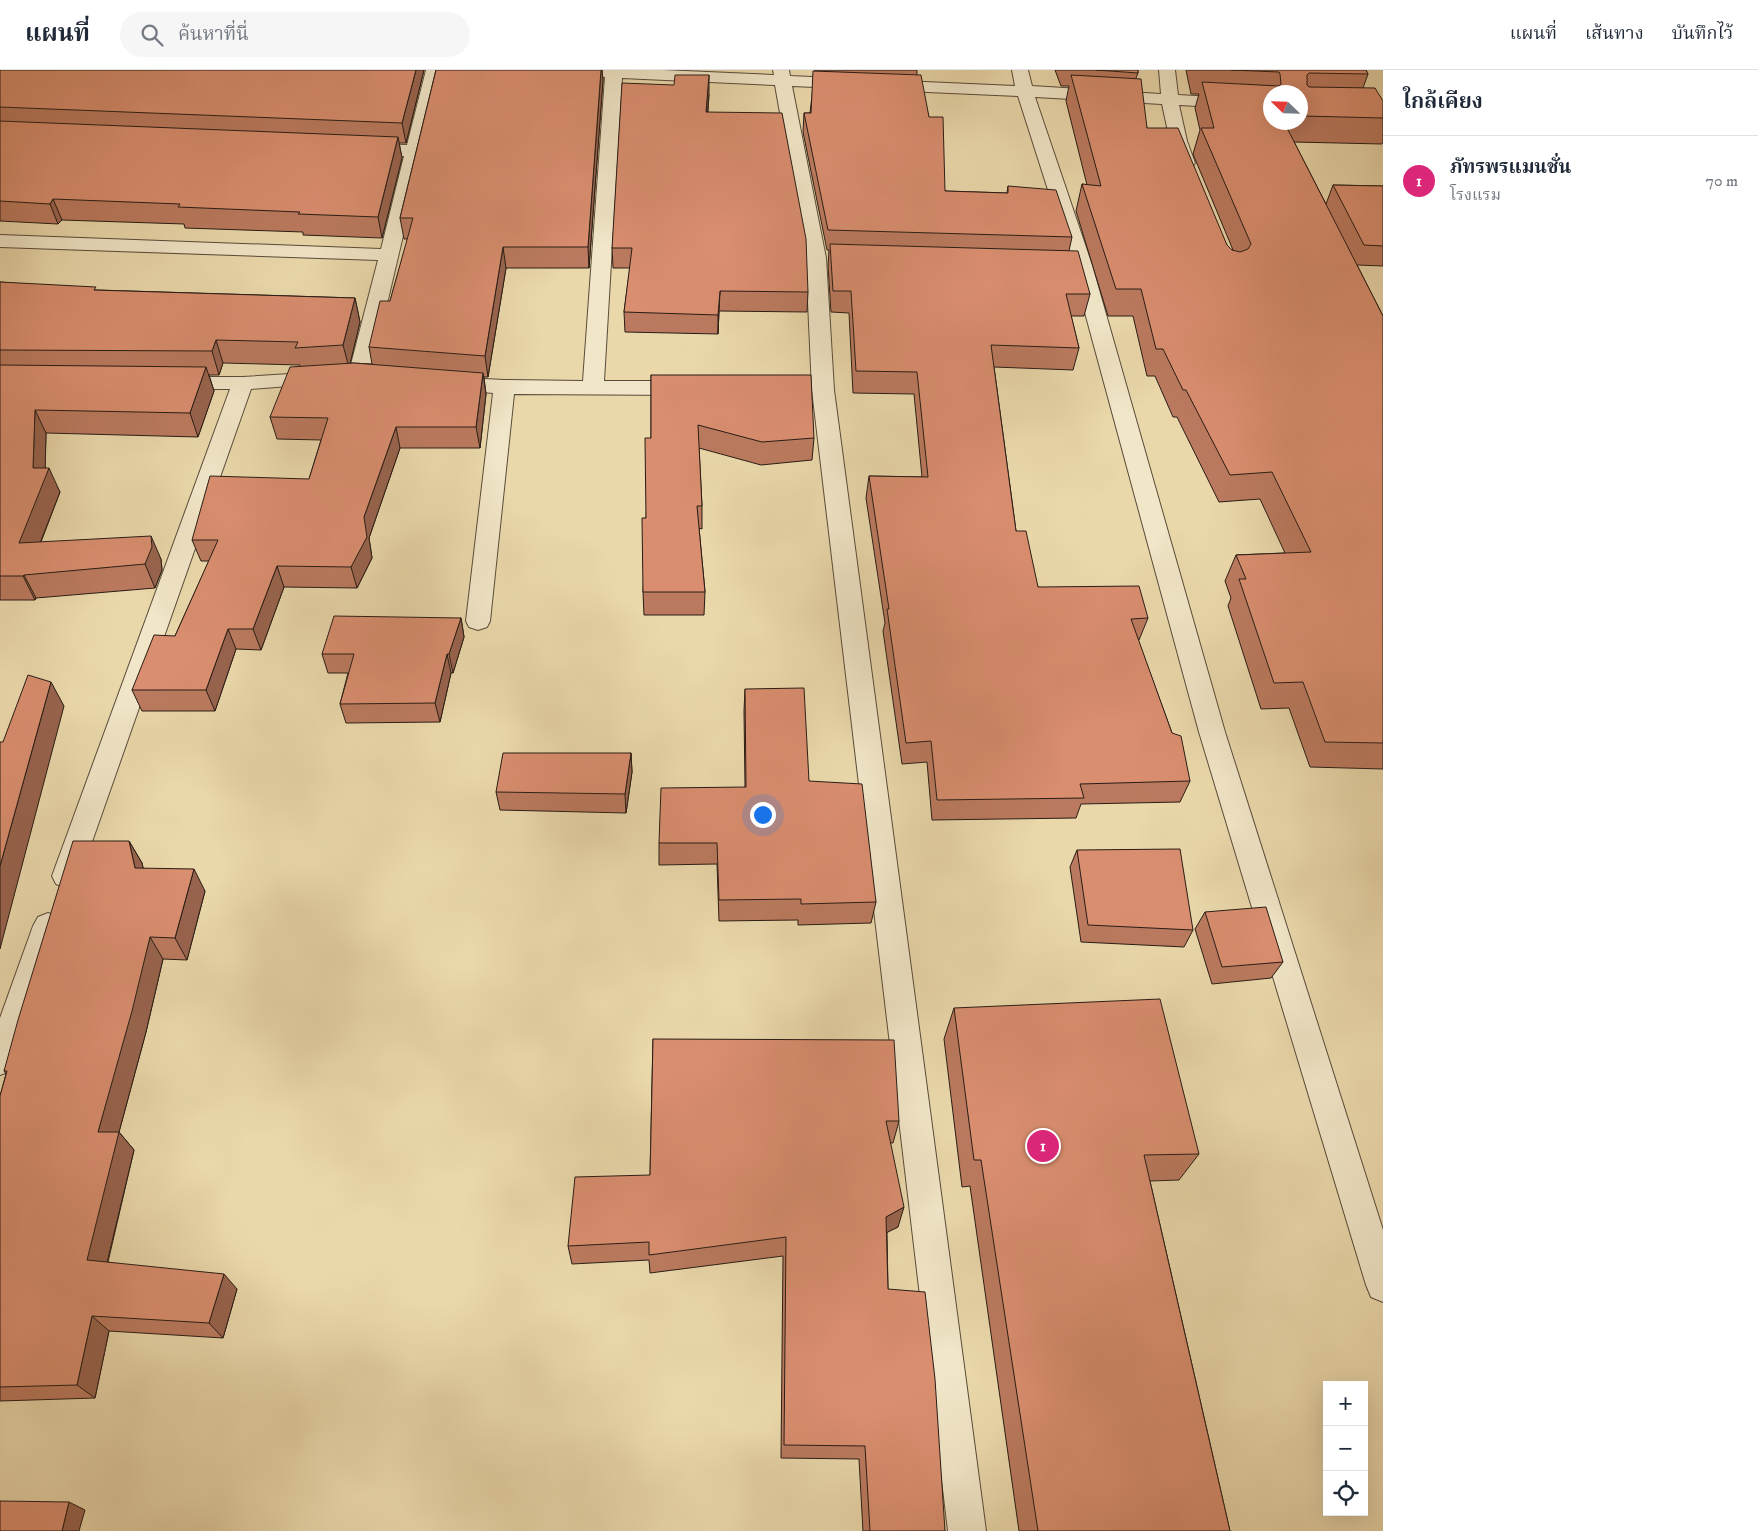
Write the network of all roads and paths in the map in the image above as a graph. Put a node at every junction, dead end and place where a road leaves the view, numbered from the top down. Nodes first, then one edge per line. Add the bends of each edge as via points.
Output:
1 (434, 70) edge
2 (550, 70) edge
3 (1167, 70) edge
4 (614, 72) edge
5 (782, 75) edge
6 (1022, 81) edge
7 (1170, 99) junction
8 (1263, 105) edge
9 (345, 148) edge
10 (414, 151) junction
11 (1194, 183) edge
12 (0, 241) edge
13 (389, 255) junction
14 (427, 381) edge
15 (156, 382) edge
16 (243, 383) junction
17 (504, 387) junction
18 (594, 387) junction
19 (703, 388) edge
20 (478, 621) dead end
21 (0, 1061) edge
22 (1383, 1285) edge
23 (967, 1531) edge

1 - 10 street
2 - 4 street
3 - 7 street
4 - 5 street
4 - 18 street
5 - 6 street
5 - 23 street via 826,258 813,390
6 - 7 street
6 - 22 street via 1072,265 1212,732
7 - 8 street
7 - 11 street via 1180,147
9 - 10 street
10 - 13 street
12 - 13 street
13 - 16 street via 369,376
14 - 17 street
15 - 16 street
16 - 21 street
17 - 18 street
17 - 20 street
18 - 19 street

